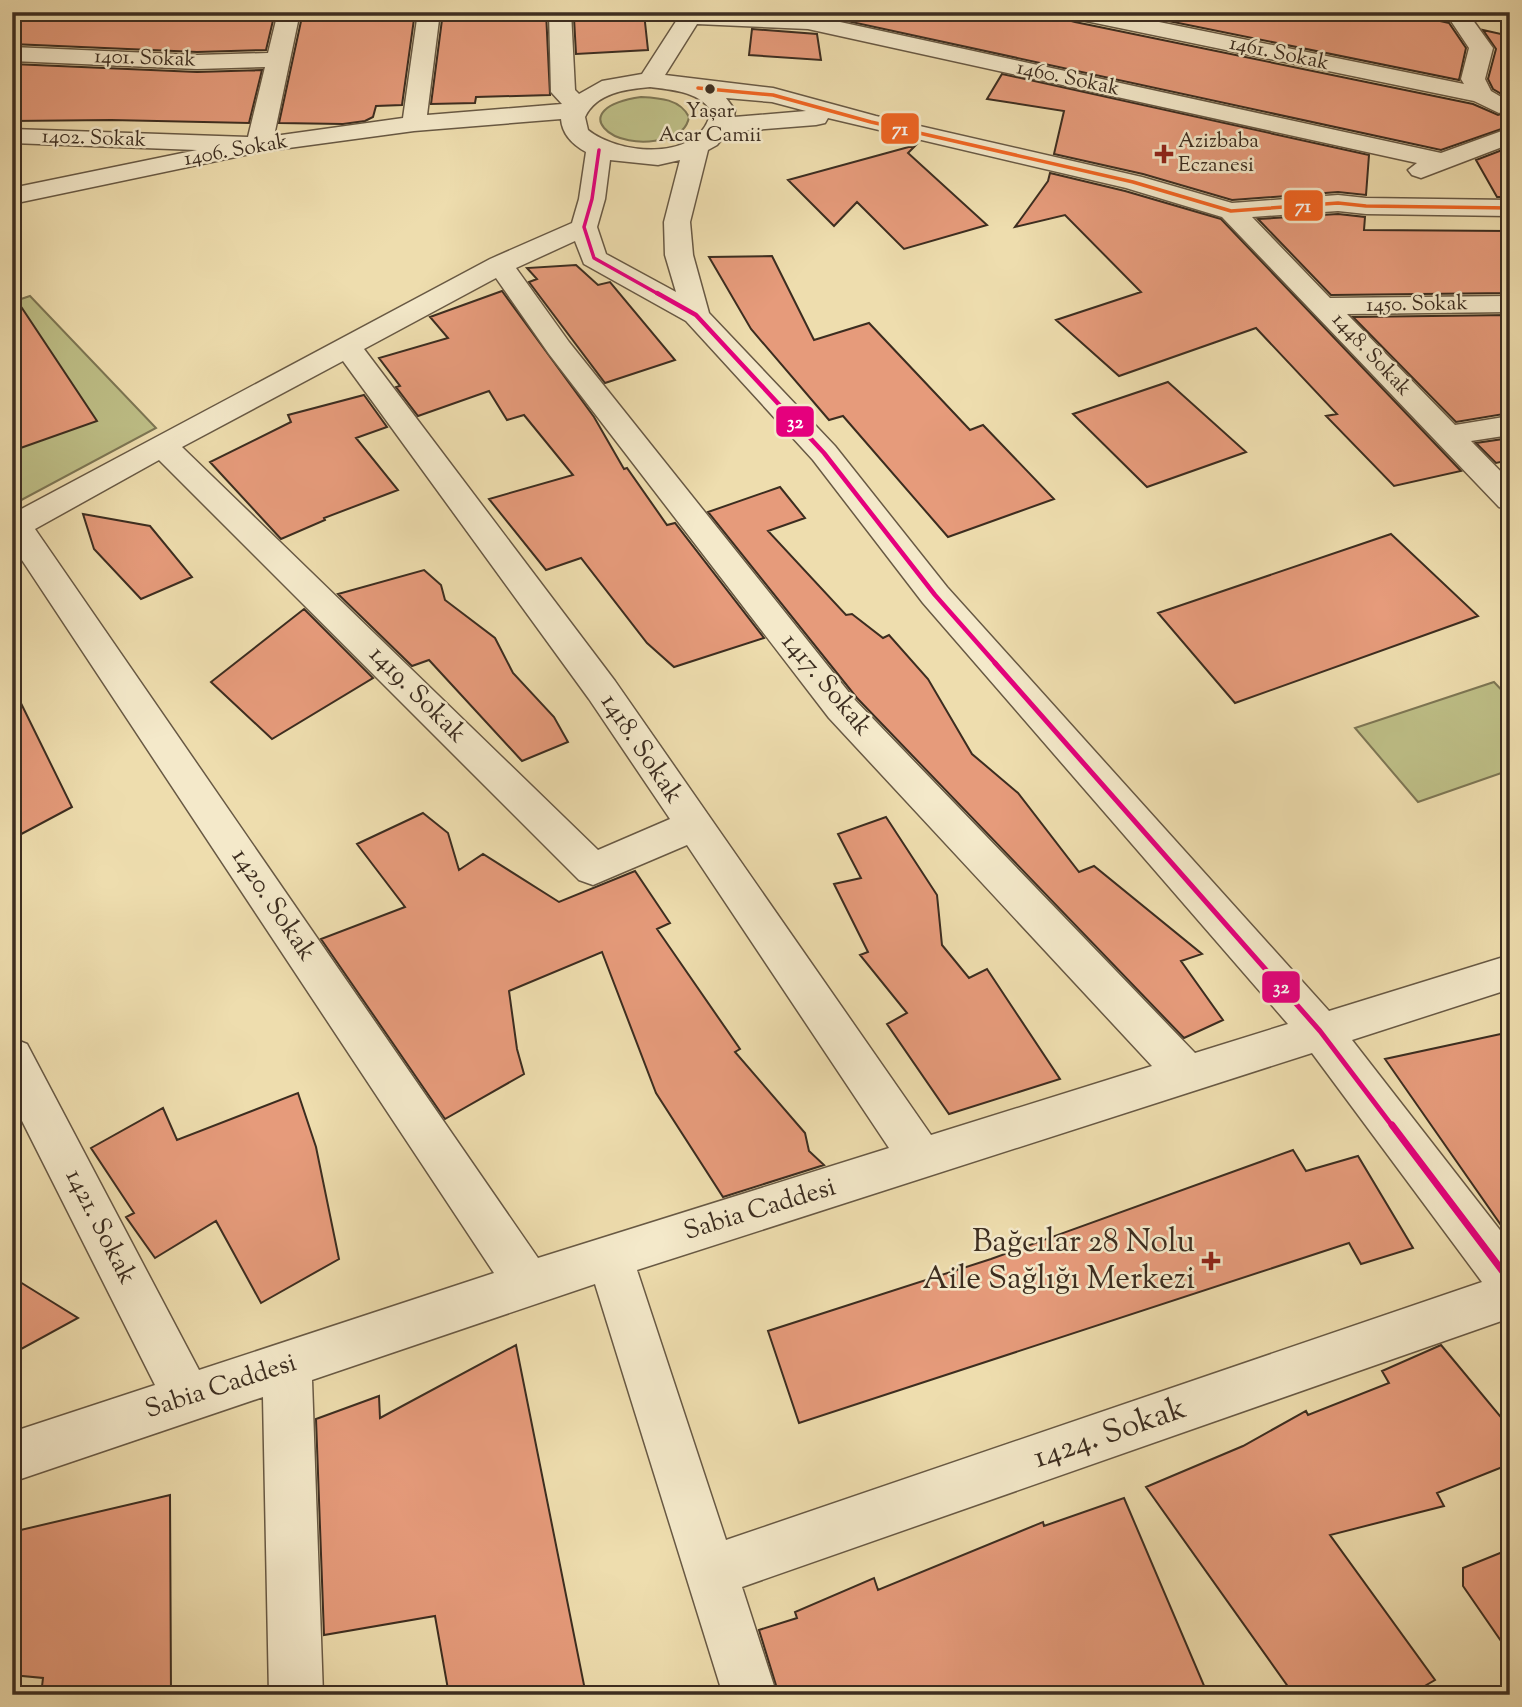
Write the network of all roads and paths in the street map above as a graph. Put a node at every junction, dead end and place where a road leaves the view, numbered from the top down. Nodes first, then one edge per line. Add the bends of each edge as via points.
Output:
1 (289, 12) edge
2 (429, 12) edge
3 (560, 12) edge
4 (1076, 12) edge
5 (1456, 12) edge
6 (690, 15) edge
7 (798, 17) edge
8 (12, 54) edge
9 (279, 60) junction
10 (650, 80) junction
11 (693, 87) junction
12 (1482, 95) junction
13 (577, 108) junction
14 (1510, 112) edge
15 (462, 121) junction
16 (871, 122) junction
17 (414, 124) junction
18 (724, 125) junction
19 (1510, 135) edge
20 (12, 136) edge
21 (259, 145) junction
22 (590, 145) junction
23 (696, 148) junction
24 (1443, 162) junction
25 (12, 196) edge
26 (1338, 203) junction
27 (1510, 208) edge
28 (1231, 211) junction
29 (584, 227) junction
30 (594, 258) junction
31 (500, 265) junction
32 (1510, 304) edge
33 (1325, 306) junction
34 (696, 315) junction
35 (348, 348) junction
36 (1510, 425) edge
37 (1447, 436) junction
38 (162, 444) junction
39 (1510, 500) edge
40 (14, 527) edge
41 (694, 825) junction
42 (1510, 972) edge
43 (1320, 1031) junction
44 (12, 1058) edge
45 (1188, 1075) junction
46 (922, 1159) junction
47 (610, 1257) junction
48 (1510, 1281) edge
49 (529, 1284) junction
50 (1510, 1295) edge
51 (287, 1365) junction
52 (187, 1397) junction
53 (12, 1457) edge
54 (710, 1572) junction
55 (296, 1695) edge
56 (750, 1695) edge

1 - 9 street
2 - 17 street
3 - 13 street via 563,92
4 - 12 street, 1461. Sokak
5 - 12 street via 1490,46 1473,79
6 - 7 street, 1460. Sokak
6 - 10 street
6 - 11 street
7 - 24 street, 1460. Sokak
8 - 9 street, 1401. Sokak via 197,62
9 - 21 street
10 - 11 street
10 - 13 street via 607,88
11 - 16 street via 773,95
11 - 18 street via 721,105
12 - 14 street, 1461. Sokak
13 - 15 street, 1406. Sokak
13 - 22 street via 573,128
15 - 17 street, 1406. Sokak
15 - 22 street, 1406. Sokak
16 - 18 street via 804,117
16 - 28 street via 1133,182
17 - 21 street, 1406. Sokak
18 - 23 street via 714,138
19 - 24 street
20 - 21 street, 1402. Sokak
21 - 25 street, 1406. Sokak
22 - 23 street, 1406. Sokak via 622,156 647,158
22 - 29 street via 592,199
23 - 34 street via 677,222 679,255
24 - 26 street
26 - 27 street
26 - 28 street
28 - 33 street, 1448. Sokak
29 - 30 street
29 - 31 street
30 - 31 street
30 - 34 street
31 - 35 street
31 - 45 street, 1417. Sokak via 559,348 842,709
32 - 33 street, 1450. Sokak
33 - 37 street, 1448. Sokak
34 - 43 street via 824,453 936,595
35 - 38 street
35 - 41 street, 1418. Sokak via 601,690
36 - 37 street
37 - 39 street, 1448. Sokak
38 - 40 street
38 - 41 street, 1419. Sokak via 593,869
40 - 49 street, 1420. Sokak
41 - 46 street, 1418. Sokak
42 - 43 street, Sabia Caddesi
43 - 45 street, Sabia Caddesi
43 - 48 street
44 - 52 street, 1421. Sokak
45 - 46 street, Sabia Caddesi
46 - 47 street, Sabia Caddesi
47 - 49 street, Sabia Caddesi
47 - 54 street
49 - 51 street, Sabia Caddesi
50 - 54 street, 1424. Sokak
51 - 52 street, Sabia Caddesi
51 - 55 street
52 - 53 street, Sabia Caddesi
54 - 56 street

